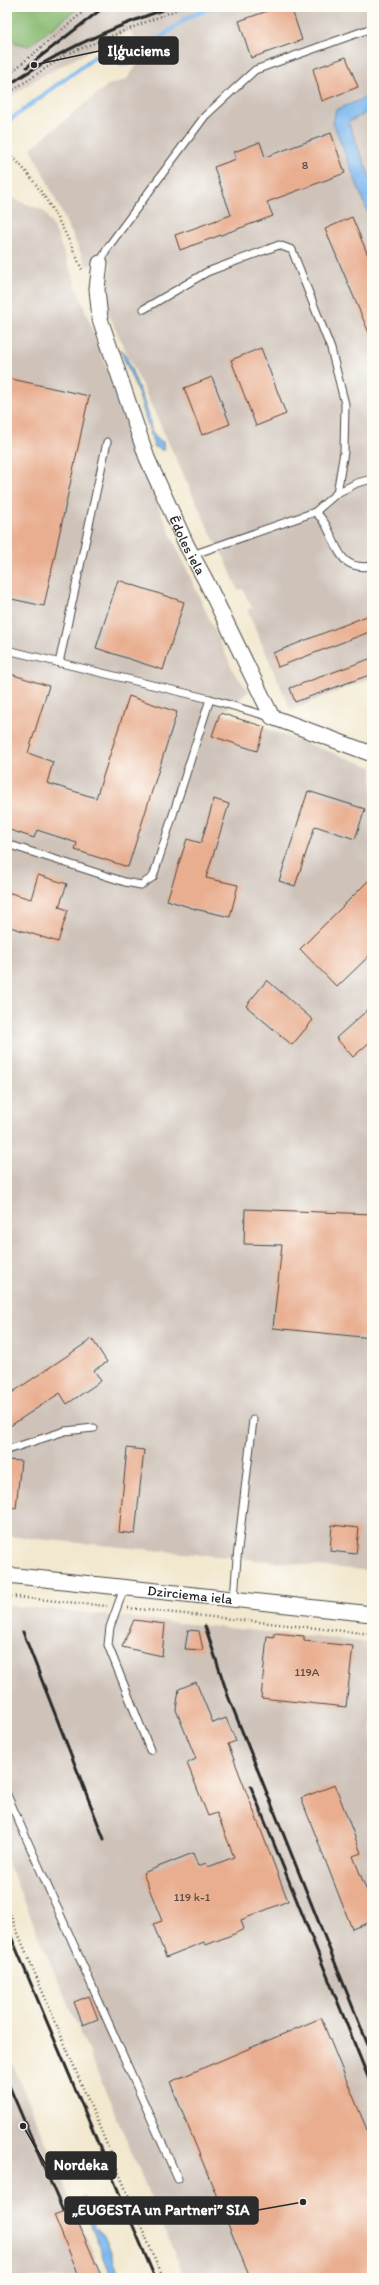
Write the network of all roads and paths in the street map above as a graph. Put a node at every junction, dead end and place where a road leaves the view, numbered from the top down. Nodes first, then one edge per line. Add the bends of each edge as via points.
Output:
1 (89, 7) edge
2 (184, 7) edge
3 (372, 28) edge
4 (7, 76) edge
5 (7, 94) edge
6 (7, 151) edge
7 (100, 263) joint
8 (97, 289) junction
9 (144, 309) dead end
10 (107, 442) dead end
11 (372, 479) edge
12 (337, 493) junction
13 (315, 512) junction
14 (192, 555) junction
15 (372, 566) edge
16 (7, 650) edge
17 (59, 663) junction
18 (210, 699) junction
19 (272, 717) junction
20 (372, 754) edge
21 (7, 844) edge
22 (253, 1420) dead end
23 (94, 1428) dead end
24 (7, 1450) edge
25 (7, 1575) edge
26 (124, 1588) junction
27 (7, 1596) edge
28 (234, 1599) junction
29 (117, 1607) junction
30 (372, 1614) edge
31 (372, 1634) edge
32 (150, 1750) dead end
33 (7, 1795) edge
34 (7, 1907) edge
35 (178, 2179) dead end
36 (163, 2278) edge

1 - 4 path
2 - 5 path via 67,54
3 - 7 lane via 256,70 205,116 108,247
6 - 8 path via 42,191 66,233 84,274
7 - 8 street, Ēdoles iela
8 - 14 street, Ēdoles iela via 100,319 140,437 158,483
9 - 12 lane via 208,272 279,245 292,250 331,349 345,404 344,452
10 - 17 lane
11 - 12 lane
12 - 13 lane
13 - 14 lane
13 - 15 lane via 321,517 341,556 348,564 358,569
14 - 19 street, Ēdoles iela
16 - 17 lane
17 - 18 lane
18 - 19 lane
18 - 21 lane via 153,877 141,885 125,882
19 - 20 street
22 - 28 lane
23 - 24 lane via 65,1431
25 - 26 street, Dzirciema iela
26 - 28 street, Dzirciema iela
26 - 29 lane
27 - 29 path
28 - 30 street, Dzirciema iela
29 - 31 path
29 - 32 lane via 110,1627 108,1645
33 - 35 lane
34 - 36 path

